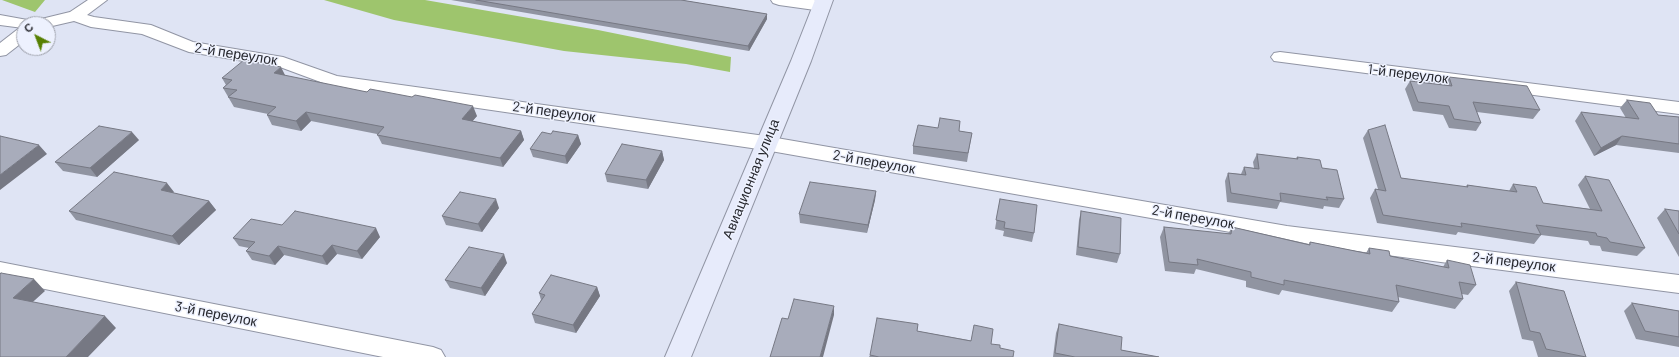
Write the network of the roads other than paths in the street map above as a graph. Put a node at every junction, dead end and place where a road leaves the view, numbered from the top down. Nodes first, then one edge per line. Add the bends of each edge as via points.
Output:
1 (99, 0) edge
2 (779, 0) edge
3 (823, 3) edge
4 (75, 16) junction
5 (0, 20) edge
6 (56, 20) edge
7 (16, 22) edge
8 (16, 38) edge
9 (0, 51) edge
10 (1280, 57) dead end
11 (1679, 108) edge
12 (765, 143) junction
13 (0, 271) edge
14 (1679, 284) edge
15 (433, 357) edge
16 (678, 357) edge

1 - 4 street
2 - 3 street
3 - 12 main road, Авиационная улица
4 - 6 street
4 - 12 street, 2-й переулок via 91,22 145,29 189,47 283,62 334,80
5 - 7 street
8 - 9 street
10 - 11 street, 1-й переулок
12 - 14 street, 2-й переулок via 1287,234
12 - 16 main road, Авиационная улица
13 - 15 street, 3-й переулок

